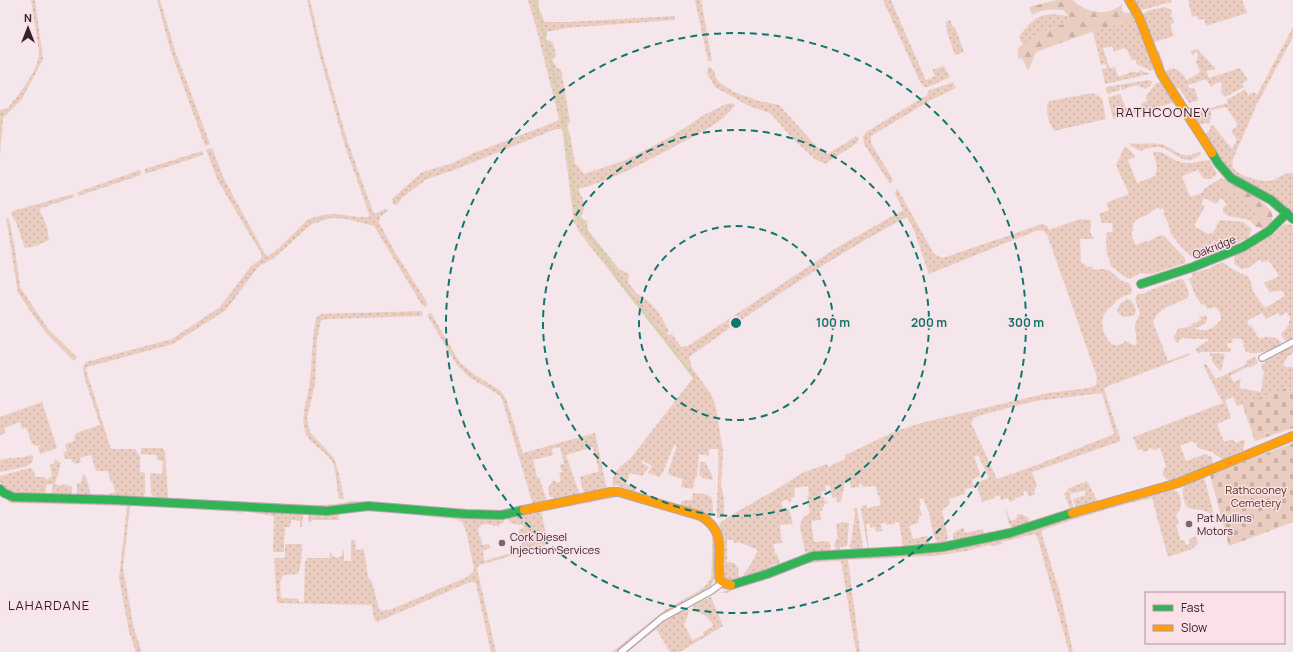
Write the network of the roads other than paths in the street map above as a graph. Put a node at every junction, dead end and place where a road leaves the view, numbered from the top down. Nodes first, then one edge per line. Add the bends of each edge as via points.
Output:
1 (1129, 0) edge
2 (1290, 216) edge
3 (1141, 284) dead end
4 (1293, 342) edge
5 (1262, 358) dead end
6 (1293, 436) edge
7 (0, 490) edge
8 (722, 583) junction
9 (622, 652) edge

1 - 2 street via 1139,17 1162,74 1218,163 1239,183 1271,200
2 - 3 street, Oakridge via 1243,247
4 - 5 street
6 - 8 street via 1178,483 1081,510 1010,534 938,548 813,556 758,577 731,584
7 - 8 street via 7,495 20,497 327,511 368,506 481,515 505,514 619,492 701,516 711,522 719,538 718,575
8 - 9 street via 662,618

